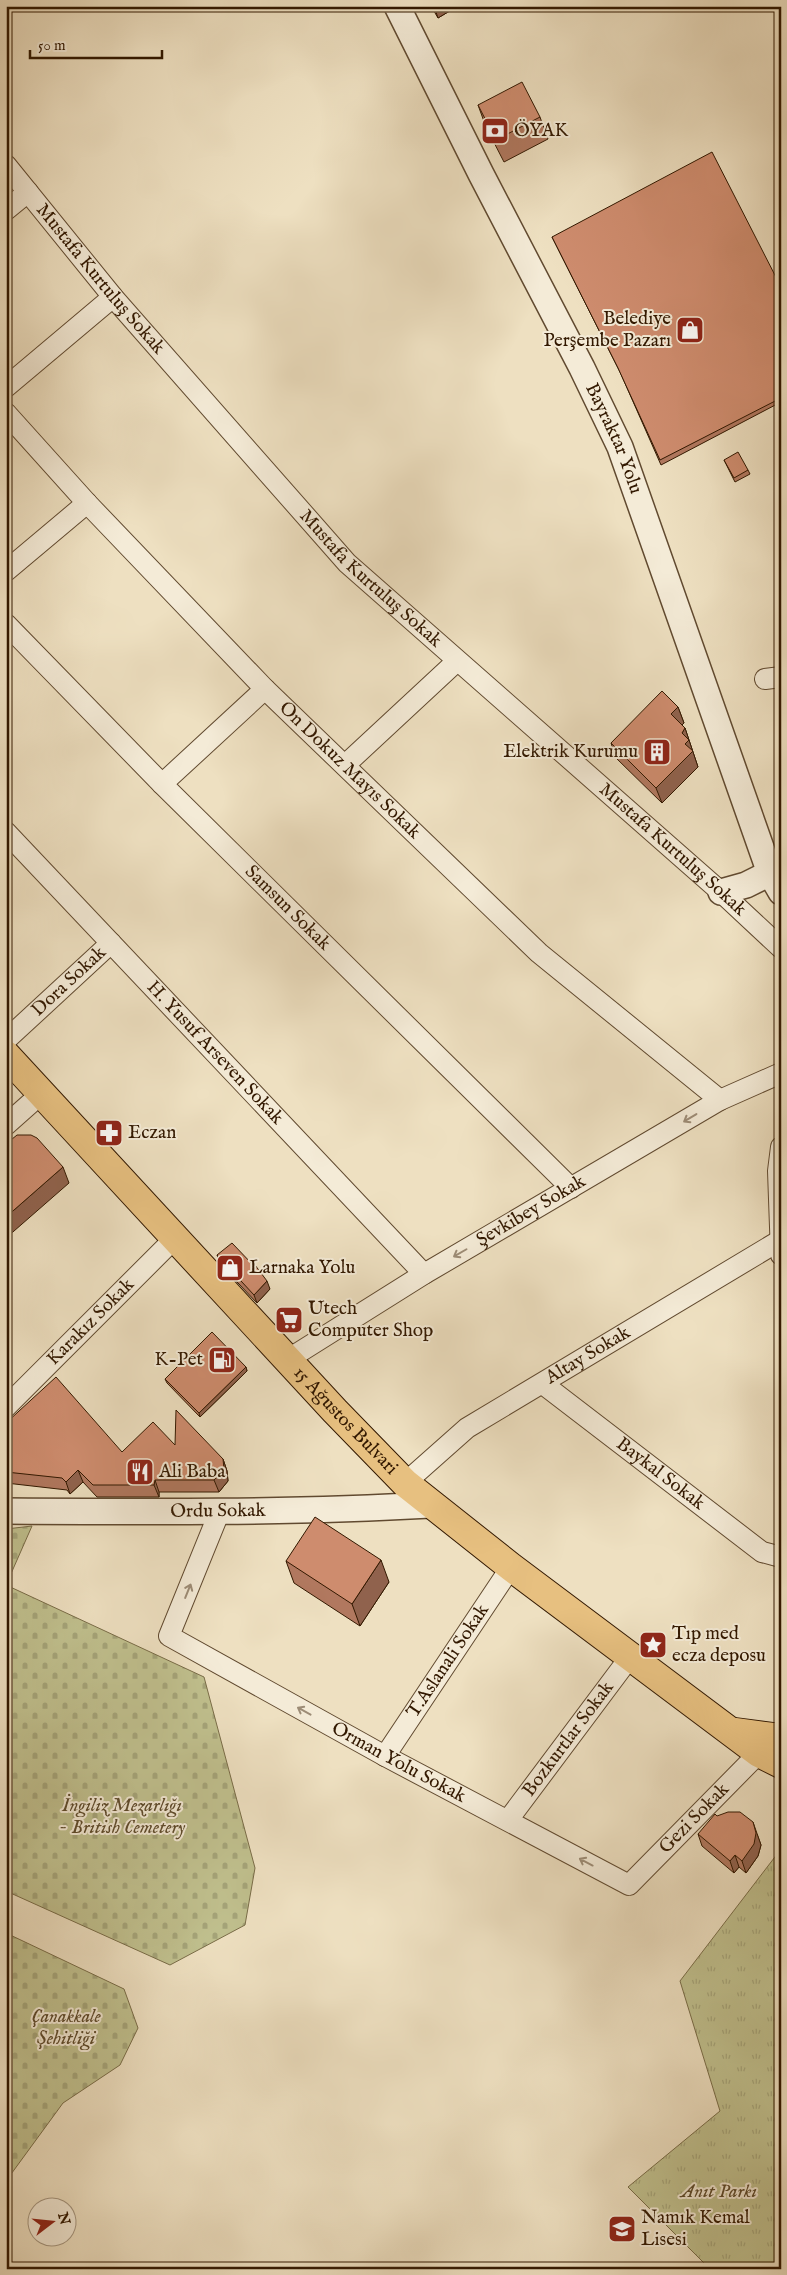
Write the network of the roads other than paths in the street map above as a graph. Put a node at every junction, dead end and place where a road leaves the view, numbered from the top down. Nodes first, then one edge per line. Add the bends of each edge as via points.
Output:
1 (397, 6) edge
2 (6, 165) edge
3 (28, 192) junction
4 (6, 210) edge
5 (113, 297) junction
6 (6, 387) edge
7 (6, 413) edge
8 (87, 502) junction
9 (6, 571) edge
10 (6, 624) edge
11 (457, 661) junction
12 (265, 689) junction
13 (345, 765) junction
14 (162, 784) junction
15 (6, 832) edge
16 (775, 882) edge
17 (721, 892) junction
18 (110, 942) junction
19 (781, 948) edge
20 (6, 1040) edge
21 (6, 1054) edge
22 (781, 1073) edge
23 (42, 1093) junction
24 (720, 1100) junction
25 (6, 1125) edge
26 (781, 1147) edge
27 (571, 1188) junction
28 (175, 1238) junction
29 (780, 1249) edge
30 (424, 1274) junction
31 (287, 1360) junction
32 (543, 1384) junction
33 (6, 1407) edge
34 (405, 1483) junction
35 (430, 1505) junction
36 (6, 1511) edge
37 (219, 1513) junction
38 (781, 1557) edge
39 (510, 1567) junction
40 (630, 1658) junction
41 (774, 1752) edge
42 (385, 1756) junction
43 (508, 1820) junction
44 (629, 1885) joint

1 - 16 street, Bayraktar Yolu via 620,447
2 - 3 street, Mustafa Kurtuluş Sokak
3 - 4 street
3 - 5 street, Mustafa Kurtuluş Sokak
5 - 6 street
5 - 11 street, Mustafa Kurtuluş Sokak via 347,563
7 - 8 street, On Dokuz Mayıs Sokak
8 - 9 street
8 - 12 street, On Dokuz Mayıs Sokak
10 - 14 street, Samsun Sokak
11 - 13 street
11 - 17 street, Mustafa Kurtuluş Sokak
12 - 13 street, On Dokuz Mayıs Sokak
12 - 14 street
13 - 24 street, On Dokuz Mayıs Sokak via 539,953
14 - 27 street, Samsun Sokak
15 - 18 street, H. Yusuf Arseven Sokak
16 - 17 street
17 - 19 street, Mustafa Kurtuluş Sokak
18 - 20 street, Dora Sokak
18 - 30 street, H. Yusuf Arseven Sokak
21 - 23 main road, 15 Ağustos Bulvari
22 - 24 street, Şevkibey Sokak
23 - 25 street
23 - 28 main road, 15 Ağustos Bulvari
24 -> 27 street, Şevkibey Sokak
26 - 29 street via 778,1171
27 -> 30 street, Şevkibey Sokak
28 - 31 main road, 15 Ağustos Bulvari
28 - 33 street, Karakız Sokak
29 - 32 street, Altay Sokak
30 - 31 street, Şevkibey Sokak
31 - 34 main road, 15 Ağustos Bulvari
32 - 34 street, Altay Sokak via 467,1428
32 - 38 street, Baykal Sokak via 762,1552
34 - 35 main road, 15 Ağustos Bulvari
35 - 37 street, Ordu Sokak
35 - 39 main road, 15 Ağustos Bulvari
36 - 37 street, Ordu Sokak
42 -> 37 street, Orman Yolu Sokak via 169,1636
39 - 40 main road, 15 Ağustos Bulvari
39 - 42 street, T.Aslanali Sokak
40 - 41 main road, 15 Ağustos Bulvari via 734,1732
40 - 43 street, Bozkurtlar Sokak
41 - 44 street, Gezi Sokak
42 - 43 street, Orman Yolu Sokak
44 -> 43 street, Orman Yolu Sokak

